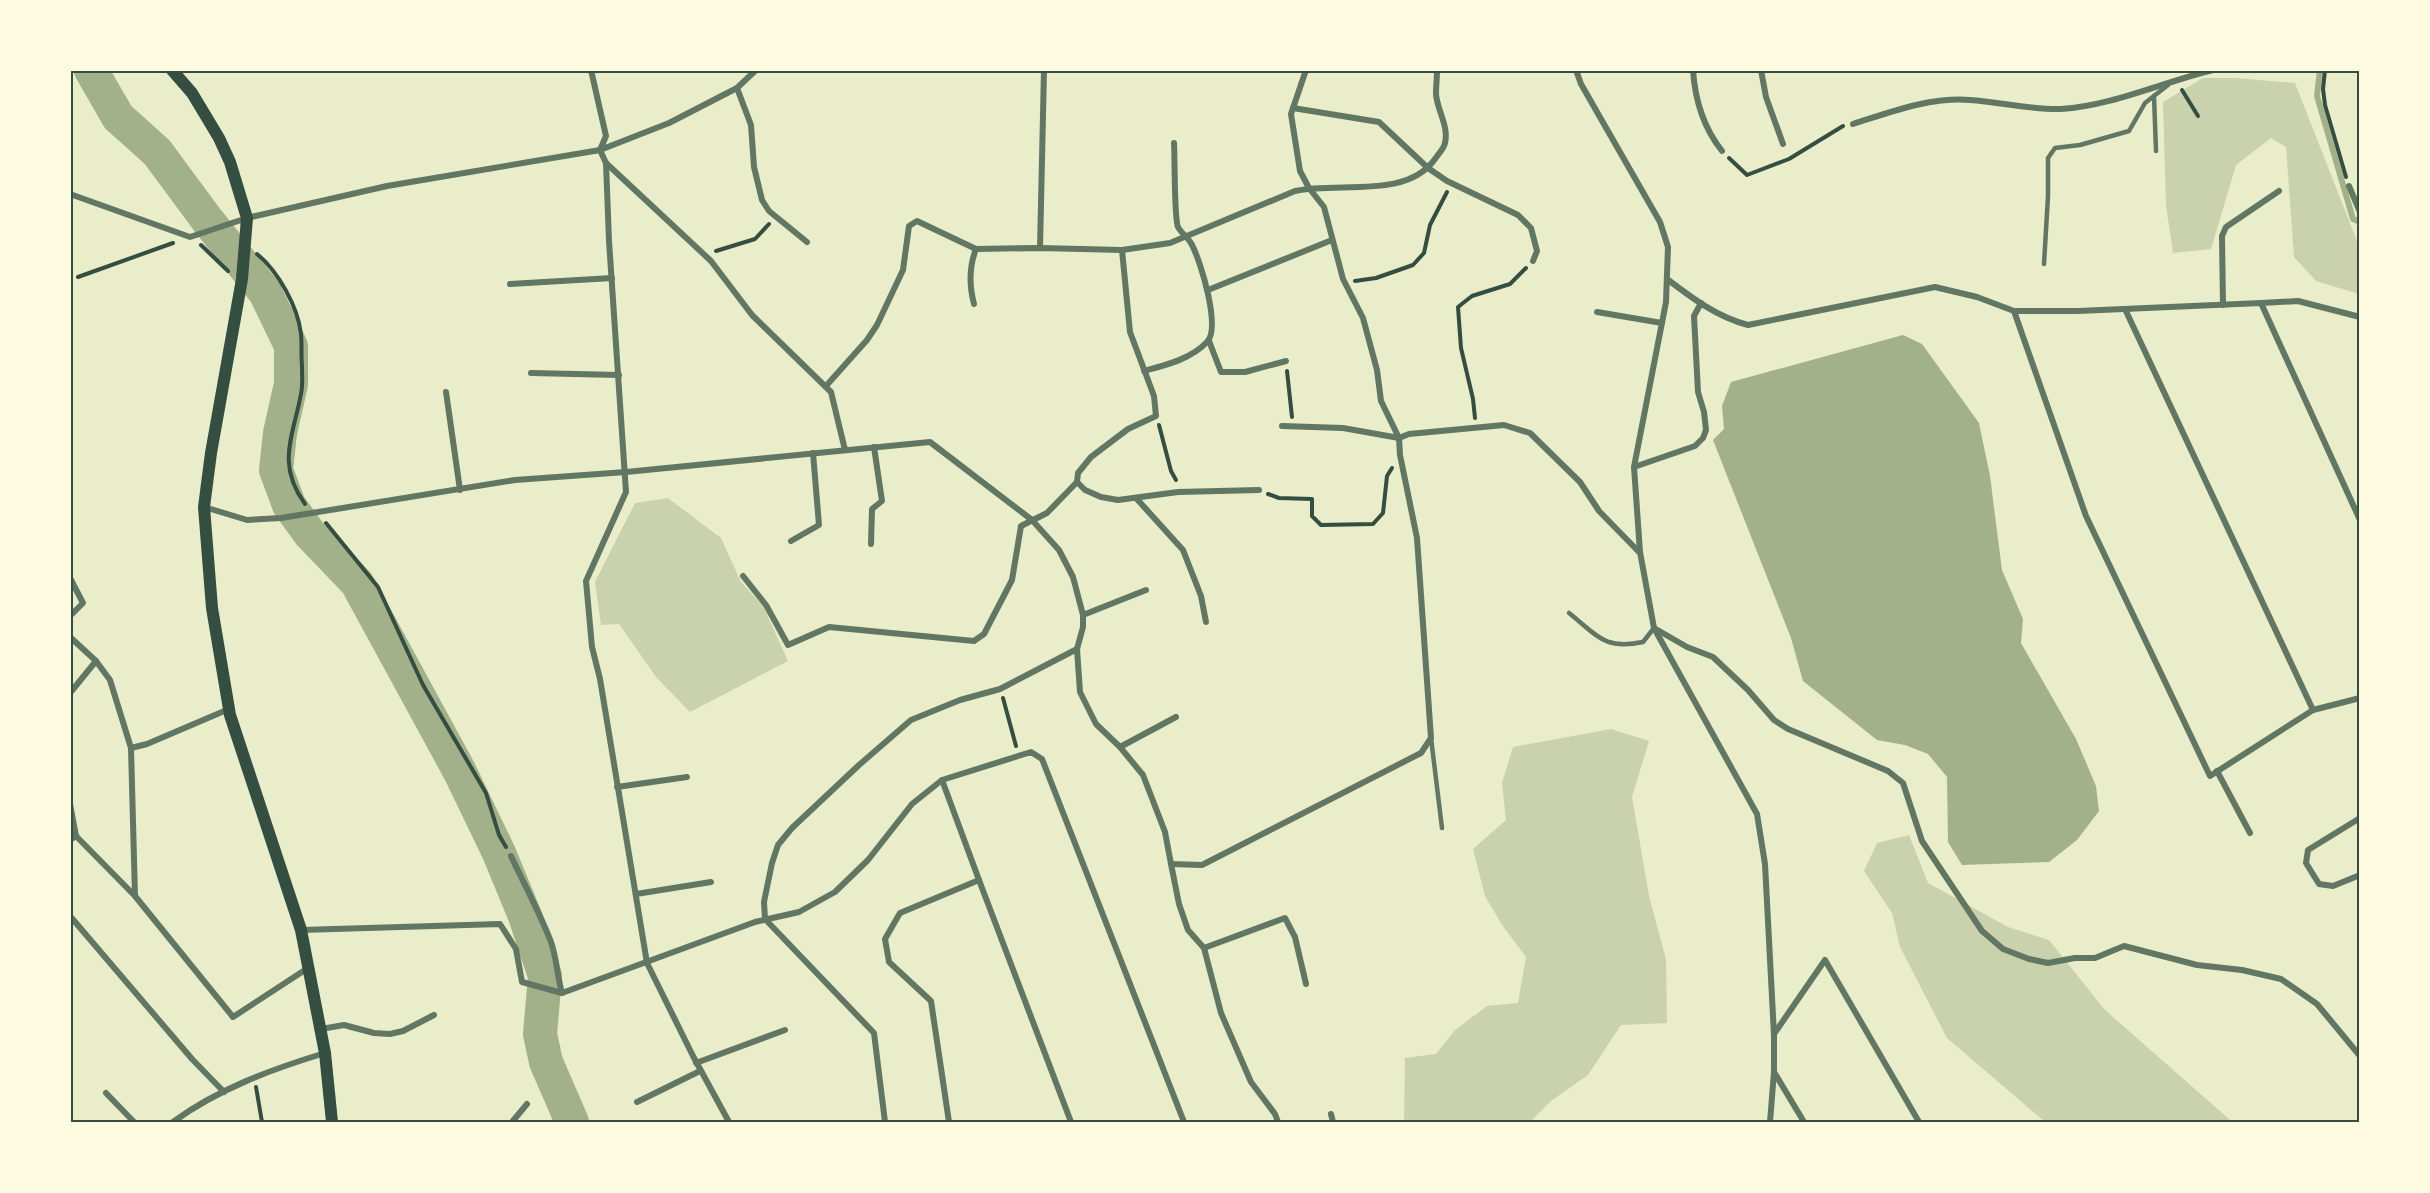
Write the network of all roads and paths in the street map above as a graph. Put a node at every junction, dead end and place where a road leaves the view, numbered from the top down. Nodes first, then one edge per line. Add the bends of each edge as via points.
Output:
1 (172, 70) edge
2 (591, 70) edge
3 (756, 70) edge
4 (1044, 70) edge
5 (1306, 70) edge
6 (1437, 70) edge
7 (1576, 70) edge
8 (1693, 70) edge
9 (1761, 70) edge
10 (2174, 70) edge
11 (2213, 70) edge
12 (2325, 70) edge
13 (2175, 80) junction
14 (737, 88) junction
15 (2154, 96) junction
16 (1293, 108) junction
17 (2198, 116) dead end
18 (1853, 124) dead end
19 (1174, 143) dead end
20 (1783, 144) dead end
21 (600, 150) junction
22 (1722, 151) dead end
23 (2156, 151) dead end
24 (606, 163) junction
25 (1428, 168) junction
26 (1453, 184) junction
27 (2349, 186) joint
28 (1309, 188) junction
29 (2279, 191) dead end
30 (70, 194) edge
31 (2360, 212) edge
32 (776, 217) junction
33 (247, 218) junction
34 (190, 237) junction
35 (1186, 237) junction
36 (1332, 240) junction
37 (807, 242) dead end
38 (246, 245) junction
39 (1040, 248) junction
40 (976, 249) junction
41 (1122, 250) junction
42 (706, 256) junction
43 (1533, 261) joint
44 (2044, 264) dead end
45 (78, 277) dead end
46 (612, 278) junction
47 (1667, 279) junction
48 (242, 283) junction
49 (510, 284) dead end
50 (1346, 285) junction
51 (1208, 290) junction
52 (1701, 303) junction
53 (2261, 303) junction
54 (974, 304) dead end
55 (2223, 305) junction
56 (2126, 309) junction
57 (2014, 311) junction
58 (1597, 312) dead end
59 (2360, 317) edge
60 (1662, 323) junction
61 (1209, 341) junction
62 (1286, 361) joint
63 (1144, 371) junction
64 (531, 373) dead end
65 (619, 375) junction
66 (826, 386) junction
67 (446, 392) dead end
68 (1156, 416) junction
69 (1282, 426) dead end
70 (1293, 426) junction
71 (1476, 427) junction
72 (1399, 438) junction
73 (874, 447) junction
74 (845, 450) junction
75 (813, 453) junction
76 (1400, 455) junction
77 (1634, 467) junction
78 (626, 472) junction
79 (1077, 482) junction
80 (460, 489) junction
81 (1259, 490) joint
82 (1178, 492) junction
83 (1136, 498) junction
84 (204, 507) junction
85 (316, 512) junction
86 (1032, 520) junction
87 (2360, 520) edge
88 (791, 542) dead end
89 (871, 544) dead end
90 (1640, 552) junction
91 (743, 576) dead end
92 (70, 578) edge
93 (1146, 590) dead end
94 (1569, 613) dead end
95 (1083, 615) junction
96 (70, 616) edge
97 (1206, 622) dead end
98 (1654, 628) junction
99 (70, 637) edge
100 (1077, 649) junction
101 (96, 661) junction
102 (1000, 688) junction
103 (70, 693) edge
104 (2360, 698) edge
105 (229, 709) junction
106 (2313, 710) junction
107 (1176, 717) dead end
108 (1431, 738) junction
109 (1120, 747) junction
110 (131, 748) junction
111 (1019, 756) junction
112 (2217, 771) junction
113 (687, 777) dead end
114 (942, 780) junction
115 (618, 787) junction
116 (70, 804) edge
117 (2360, 818) edge
118 (1442, 828) dead end
119 (2250, 833) dead end
120 (73, 838) edge
121 (511, 856) joint
122 (1171, 864) junction
123 (2360, 875) edge
124 (979, 880) junction
125 (711, 882) dead end
126 (636, 894) junction
127 (135, 896) junction
128 (70, 916) edge
129 (765, 919) junction
130 (301, 930) junction
131 (1204, 948) junction
132 (647, 963) junction
133 (308, 968) junction
134 (1306, 984) dead end
135 (562, 993) junction
136 (435, 1015) dead end
137 (321, 1029) junction
138 (785, 1030) dead end
139 (1773, 1035) junction
140 (326, 1053) junction
141 (2360, 1056) edge
142 (696, 1063) junction
143 (700, 1071) junction
144 (1774, 1072) junction
145 (255, 1078) junction
146 (224, 1092) junction
147 (106, 1093) dead end
148 (637, 1102) dead end
149 (526, 1104) dead end
150 (1331, 1114) dead end
151 (134, 1122) edge
152 (173, 1122) edge
153 (262, 1122) edge
154 (332, 1122) edge
155 (512, 1122) edge
156 (729, 1122) edge
157 (885, 1122) edge
158 (949, 1122) edge
159 (1071, 1122) edge
160 (1184, 1122) edge
161 (1278, 1122) edge
162 (1333, 1122) edge
163 (1770, 1122) edge
164 (1804, 1122) edge
165 (1919, 1122) edge

1 - 33 main road via 192,93 219,138
2 - 21 street via 606,136
3 - 14 street
4 - 39 street
5 - 16 street
6 - 25 street via 1436,95 1445,128 1445,145
7 - 47 street via 1660,222 1668,247
8 - 22 street via 1702,120
9 - 20 street
10 - 13 street
11 - 13 street
12 - 27 path via 2325,105
13 - 15 lane
13 - 17 path
13 - 18 street via 2106,103 2060,109 1968,100 1932,101
14 - 21 street via 669,123
14 - 32 street via 751,125 754,167 762,200
15 - 23 lane
15 - 44 lane via 2145,103 2129,131 2055,148 2048,158
16 - 25 street via 1379,122
16 - 28 street via 1300,171
19 - 35 street via 1177,225
21 - 24 street
21 - 33 street via 387,186
24 - 42 street
24 - 46 street
25 - 26 street
25 - 28 street via 1404,181 1364,188
26 - 43 street via 1518,215 1531,228 1537,251
26 - 50 path via 1430,225 1424,253 1413,265
27 - 31 street
28 - 35 street
28 - 36 street via 1324,207
29 - 55 street via 2226,227 2222,236
30 - 34 street
32 - 37 street
32 - 42 path via 755,239
33 - 34 street
33 - 38 main road
34 - 45 path
34 - 48 path
35 - 41 street
35 - 51 street via 1192,243
36 - 50 street
36 - 51 street
38 - 48 main road
38 - 85 path via 261,256 275,275 292,304 301,332 302,392 291,432 290,475 305,504
39 - 40 street
39 - 41 street
40 - 54 street via 971,262
40 - 66 street via 917,221 909,226 903,270 877,325
41 - 63 street via 1130,332
42 - 66 street via 752,315
43 - 71 path via 1510,284 1472,296 1458,307 1461,348
46 - 49 street
46 - 65 street
47 - 52 street
47 - 60 street
48 - 84 main road
50 - 72 street via 1363,318 1381,401
51 - 61 street via 1213,329
52 - 57 street via 1728,320 1748,325 1935,287
52 - 77 street via 1694,316 1698,392 1706,430 1703,438 1695,446
53 - 55 street
53 - 59 street via 2298,301
53 - 87 street
55 - 56 street
56 - 57 street
56 - 106 street
57 - 112 street via 2086,516 2210,776
58 - 60 street
60 - 77 street
61 - 62 street via 1221,372 1245,372
61 - 63 street via 1176,362
62 - 70 path
63 - 68 street via 1154,396
64 - 65 street
65 - 78 street
66 - 74 street via 831,392
67 - 80 street
68 - 79 street via 1128,429 1091,457 1078,473
68 - 82 path
69 - 70 street
70 - 72 street via 1343,428
71 - 72 street
71 - 90 street via 1504,425 1530,433 1580,482 1599,511
72 - 76 street
73 - 74 street
73 - 86 street via 930,442
73 - 89 street via 882,501 872,509
74 - 75 street
75 - 78 street
75 - 88 street via 819,525
76 - 81 path via 1387,476 1383,513 1373,524 1321,525 1312,516 1311,499 1280,498
76 - 108 street via 1417,538
77 - 90 street
78 - 80 street via 515,480
78 - 115 street via 626,492 586,581 592,647
79 - 83 street via 1101,497
79 - 86 street via 1047,513
80 - 85 street
81 - 82 street
82 - 83 street
83 - 97 street via 1183,550 1201,596
84 - 85 street via 247,520
84 - 105 main road via 212,608
85 - 121 path via 378,587 423,685 486,793
86 - 91 street via 1021,526 1012,580 984,634 974,641 829,627 788,645 766,604
86 - 95 street via 1059,550 1073,577
90 - 98 street
92 - 96 street via 83,603
93 - 95 street
94 - 98 lane via 1608,644 1643,642
95 - 100 street
98 - 139 street via 1757,814 1765,864
98 - 141 street via 1713,657 1774,720 1788,729 1888,771 1903,783 1922,841 1982,931 2003,949 2048,963 2095,958 2124,946 2197,965 2281,979 2318,1004
99 - 101 street
100 - 102 street
100 - 109 street via 1080,692 1096,724
101 - 103 street
101 - 110 street via 110,680
102 - 111 path
102 - 129 street via 910,720 792,828 778,846 772,863 764,902
104 - 106 street
105 - 110 street
105 - 130 main road
106 - 112 street
107 - 109 street
108 - 118 lane
108 - 122 street via 1421,753 1202,865
109 - 122 street via 1143,775 1165,832
110 - 127 street
111 - 114 street
111 - 160 street via 1031,752 1042,759
112 - 119 street
113 - 115 street
114 - 124 street
114 - 129 street via 912,804 868,860 836,892 799,912
115 - 126 street
116 - 120 street
117 - 123 street via 2308,850 2306,863 2319,884 2333,886
120 - 127 street
121 - 135 street via 551,941
122 - 131 street via 1188,930
124 - 158 street via 900,913 885,939 889,962 932,1001
124 - 159 street
125 - 126 street
126 - 132 street
127 - 133 street via 233,1017
128 - 146 street
129 - 132 street
129 - 157 street via 874,1033
130 - 133 main road
130 - 135 street via 500,924 516,949 522,982
131 - 134 street via 1285,918 1295,937
131 - 161 street via 1221,1013 1251,1082
132 - 135 street
132 - 142 street
133 - 137 main road
136 - 137 street via 390,1034 344,1025
137 - 140 main road
138 - 142 street
139 - 144 street
139 - 165 street via 1825,960
140 - 145 street
140 - 154 main road
142 - 143 street
143 - 148 street
143 - 156 street
144 - 163 street
144 - 164 street
145 - 146 street
145 - 153 path
146 - 152 street
147 - 151 street
149 - 155 street
150 - 162 street

